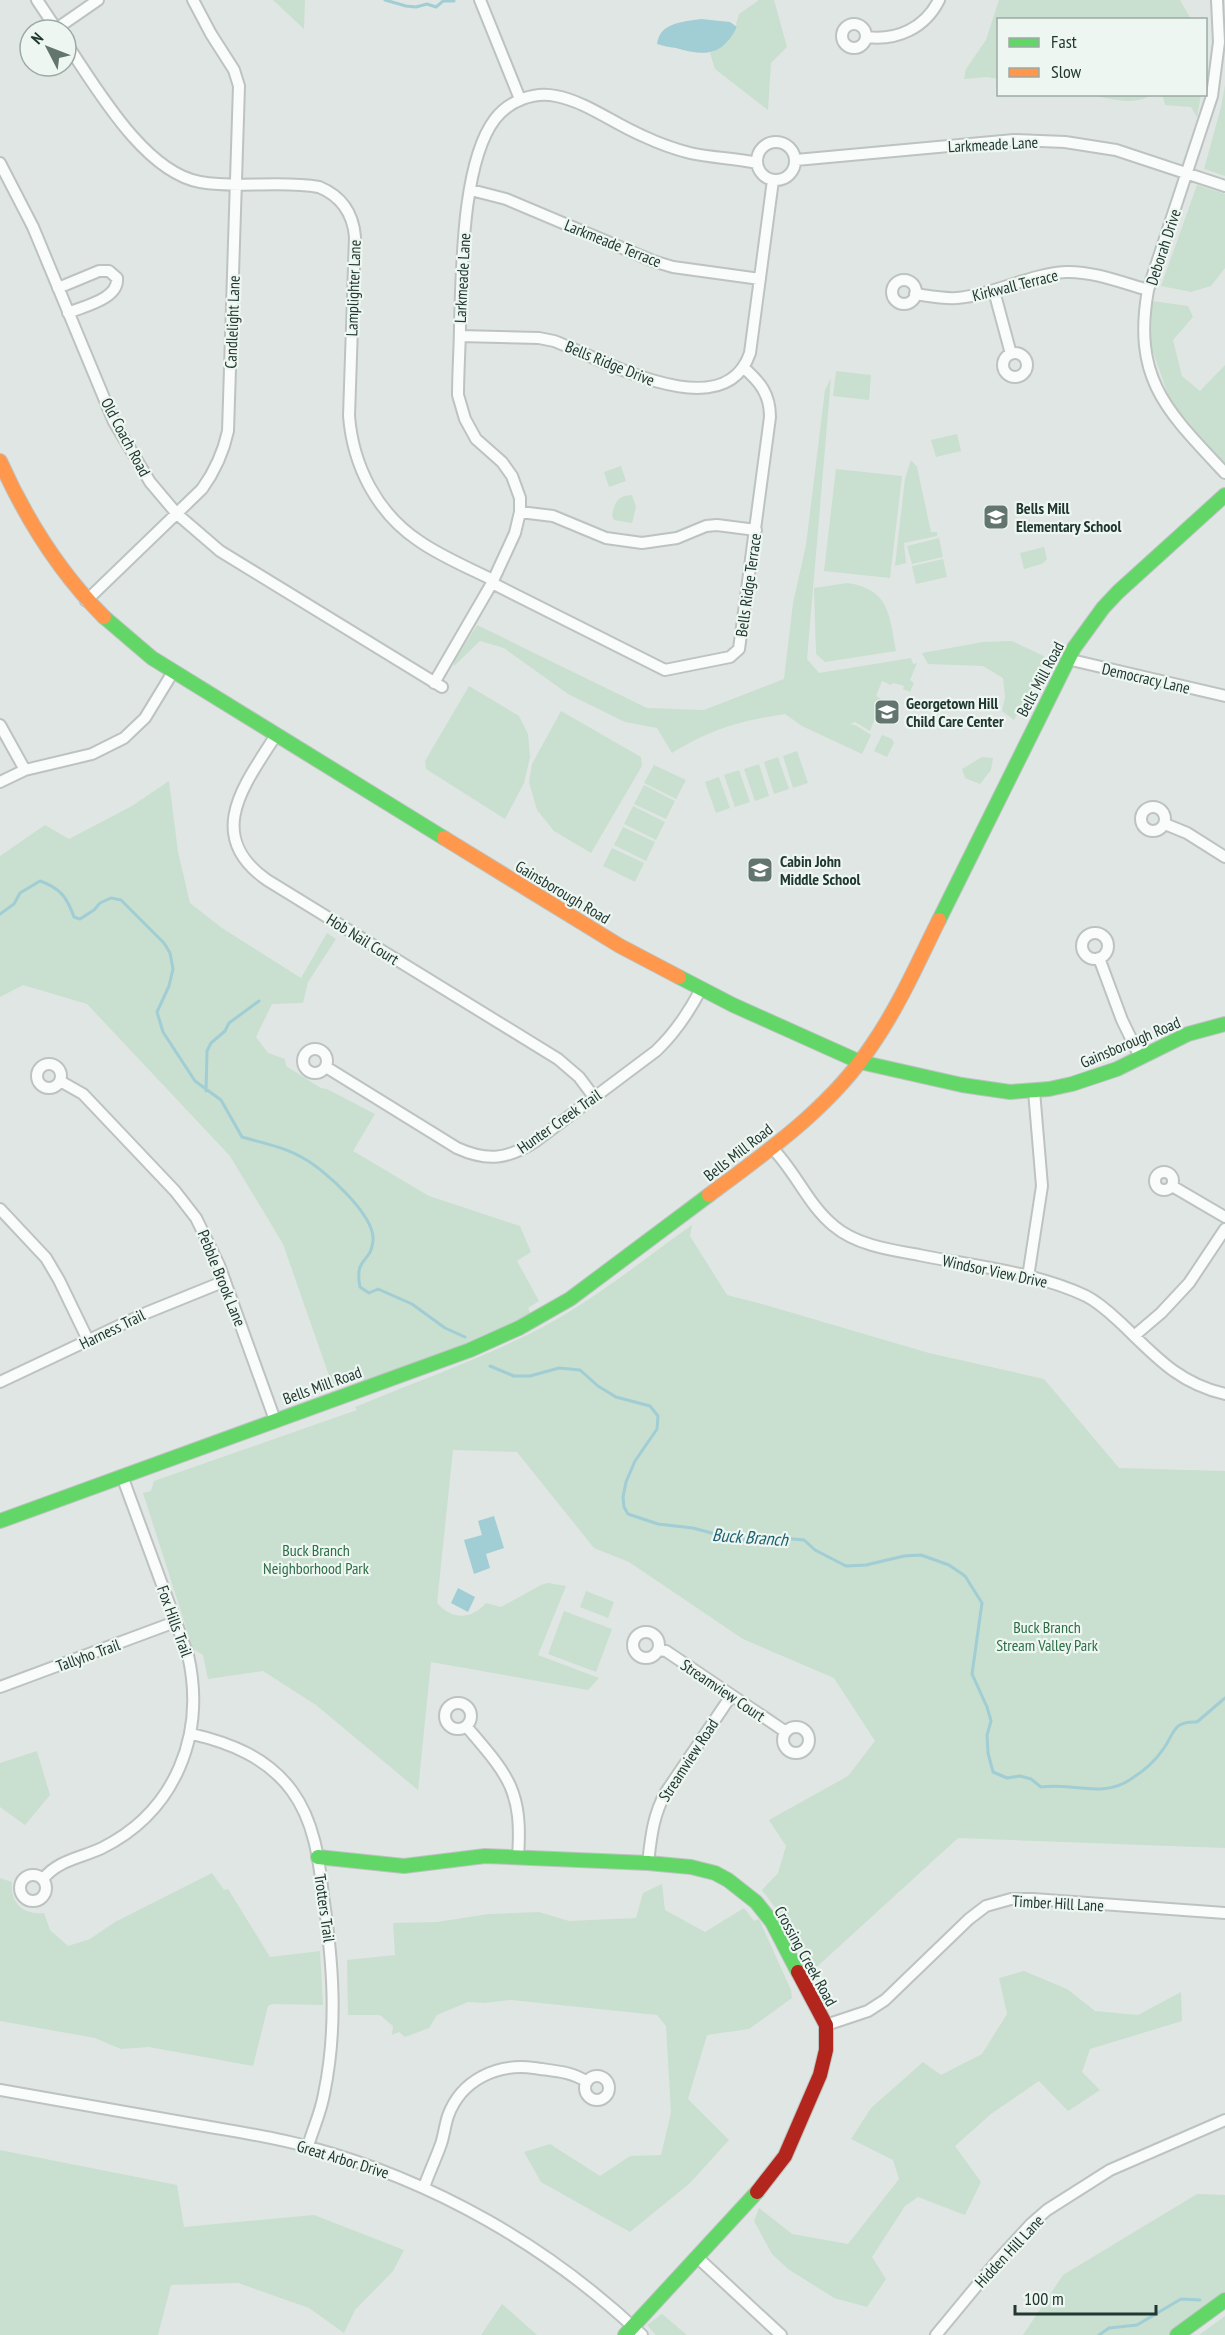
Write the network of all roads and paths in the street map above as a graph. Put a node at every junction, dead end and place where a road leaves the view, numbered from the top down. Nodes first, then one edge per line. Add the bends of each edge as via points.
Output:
1 (37, 0) edge
2 (98, 0) edge
3 (193, 0) edge
4 (480, 0) edge
5 (939, 0) edge
6 (1217, 0) edge
7 (49, 18) edge
8 (73, 18) edge
9 (866, 36) dead end
10 (78, 61) edge
11 (520, 99) junction
12 (796, 160) junction
13 (0, 163) edge
14 (757, 163) junction
15 (1187, 172) junction
16 (773, 180) junction
17 (237, 184) junction
18 (1225, 186) edge
19 (471, 190) junction
20 (760, 279) junction
21 (58, 288) junction
22 (1148, 290) junction
23 (994, 291) junction
24 (915, 294) dead end
25 (68, 313) junction
26 (460, 336) junction
27 (1011, 354) dead end
28 (744, 368) junction
29 (0, 461) edge
30 (1225, 473) edge
31 (1225, 495) edge
32 (520, 512) junction
33 (177, 514) junction
34 (756, 530) junction
35 (493, 582) junction
36 (86, 601) junction
37 (1067, 659) junction
38 (173, 672) junction
39 (438, 685) joint
40 (1225, 696) edge
41 (0, 725) edge
42 (276, 735) junction
43 (25, 770) junction
44 (0, 782) edge
45 (1165, 824) dead end
46 (1225, 857) edge
47 (1099, 958) dead end
48 (701, 989) junction
49 (1225, 1024) edge
50 (1140, 1058) junction
51 (860, 1062) junction
52 (326, 1067) dead end
53 (60, 1081) dead end
54 (1034, 1091) junction
55 (594, 1097) junction
56 (772, 1148) junction
57 (1172, 1185) dead end
58 (0, 1209) edge
59 (1225, 1217) edge
60 (1225, 1229) edge
61 (1028, 1277) junction
62 (225, 1281) junction
63 (1134, 1336) junction
64 (88, 1340) junction
65 (0, 1382) edge
66 (1225, 1394) edge
67 (275, 1420) junction
68 (122, 1476) junction
69 (0, 1521) edge
70 (175, 1622) junction
71 (658, 1650) dead end
72 (0, 1687) edge
73 (731, 1696) junction
74 (466, 1726) dead end
75 (786, 1732) dead end
76 (192, 1734) junction
77 (318, 1857) junction
78 (518, 1857) junction
79 (648, 1863) junction
80 (43, 1880) dead end
81 (1225, 1913) edge
82 (826, 2025) junction
83 (587, 2082) dead end
84 (0, 2090) edge
85 (1225, 2120) edge
86 (308, 2146) junction
87 (424, 2187) junction
88 (697, 2257) junction
89 (1225, 2300) edge
90 (634, 2332) edge
91 (781, 2335) edge
92 (936, 2335) edge
93 (1177, 2335) edge

1 - 7 street
2 - 8 street
3 - 17 street, Candlelight Lane via 238,78
4 - 11 street
5 - 9 street via 928,18 908,31 897,36
6 - 15 street, Deborah Drive via 1220,28 1215,75
10 - 17 street, Lamplighter Lane via 121,124 159,161 192,180
11 - 14 street via 556,96 665,145 690,153
11 - 19 street, Larkmeade Lane via 500,113 489,129
12 - 14 street via 791,149 775,142 760,151
12 - 15 street, Larkmeade Lane via 1014,140 1116,150
12 - 16 street via 789,176
13 - 21 street, Old Coach Road
14 - 16 street via 762,174
15 - 18 street, Larkmeade Lane
15 - 22 street, Deborah Drive
16 - 20 street
17 - 33 street, Candlelight Lane via 226,440 215,470
17 - 35 street, Lamplighter Lane via 319,187 346,207 355,237 349,417 363,474 378,501 408,533
19 - 20 street, Larkmeade Terrace via 506,199 663,264
19 - 26 street, Larkmeade Lane via 462,252
20 - 28 street via 750,353
21 - 25 street, Old Coach Road
21 - 25 street via 105,270 117,279 116,289 110,295
22 - 23 street, Kirkwall Terrace via 1067,272
22 - 30 street, Deborah Drive via 1144,343 1152,375 1169,410
23 - 24 street, Kirkwall Terrace via 957,298
23 - 27 street
25 - 33 street, Old Coach Road via 120,433 150,482
26 - 28 street, Bells Ridge Drive via 554,341 658,383 681,387 721,385
26 - 32 street, Larkmeade Lane via 461,408 476,439 502,462 512,477 520,498
28 - 34 street, Bells Ridge Terrace via 764,389 770,406
29 - 36 street, Gainsborough Road via 25,514 54,561
31 - 37 street, Bells Mill Road via 1111,600
32 - 34 street via 553,516 606,538 642,543 677,538 706,526
32 - 35 street, Larkmeade Lane
33 - 36 street, Candlelight Lane
33 - 39 street, Old Coach Road via 203,539 245,568
34 - 35 street, Bells Ridge Terrace via 739,649 730,657 674,670 661,668
35 - 39 street, Larkmeade Lane
36 - 38 street, Gainsborough Road via 136,646
37 - 40 street, Democracy Lane
37 - 51 street, Bells Mill Road via 895,1006
38 - 42 street, Gainsborough Road
38 - 43 street via 145,718 124,738 92,754
41 - 43 street
42 - 48 street, Gainsborough Road via 589,927
42 - 55 street, Hob Nail Court via 234,811 234,836 248,865 558,1059
43 - 44 street
45 - 46 street
47 - 50 street
48 - 51 street, Gainsborough Road
48 - 55 street, Hunter Creek Trail via 671,1037
49 - 50 street, Gainsborough Road via 1188,1034
50 - 54 street, Gainsborough Road via 1072,1084
51 - 54 street, Gainsborough Road via 962,1085
51 - 56 street, Bells Mill Road via 812,1115
52 - 55 street, Hunter Creek Trail via 457,1148 481,1156 505,1156 520,1151
53 - 62 street, Pebble Brook Lane via 83,1094 185,1203 205,1232
54 - 61 street via 1042,1186
56 - 61 street, Windsor View Drive via 821,1214 850,1236 891,1250
56 - 67 street, Bells Mill Road via 587,1287 534,1321 470,1350
57 - 59 street
58 - 64 street via 46,1258
60 - 63 street via 1189,1283
61 - 63 street, Windsor View Drive via 1089,1297
62 - 64 street, Harness Trail
62 - 67 street, Pebble Brook Lane
63 - 66 street, Windsor View Drive via 1166,1367 1194,1385
64 - 65 street, Harness Trail
67 - 68 street, Bells Mill Road
68 - 69 street, Bells Mill Road
68 - 70 street, Fox Hills Trail
70 - 72 street, Tallyho Trail
70 - 76 street, Fox Hills Trail via 191,1668
71 - 73 street, Streamview Court via 666,1651
73 - 75 street, Streamview Court
73 - 79 street, Streamview Road via 657,1808
74 - 78 street via 497,1762 514,1794 520,1828
76 - 77 street, Trotters Trail via 239,1748 277,1774 304,1812
76 - 80 street, Fox Hills Trail via 171,1785 143,1819 101,1848 58,1864
77 - 78 street, Crossing Creek Road via 416,1866 466,1856
77 - 86 street, Trotters Trail via 331,1953 332,2029 324,2096
78 - 79 street, Crossing Creek Road
79 - 82 street, Crossing Creek Road via 714,1873 756,1902 772,1922
81 - 82 street, Timber Hill Lane via 1033,1899 999,1902 969,1918 885,2000 868,2011
82 - 88 street, Crossing Creek Road via 820,2075 785,2156 770,2178
83 - 87 street via 568,2073 521,2066 480,2077 457,2099
84 - 86 street, Great Arbor Drive
85 - 92 street, Hidden Hill Lane via 1110,2170 1047,2210 998,2260
86 - 87 street, Great Arbor Drive
87 - 90 street, Great Arbor Drive via 481,2215 541,2253 600,2297
88 - 90 street, Crossing Creek Road
88 - 91 street
89 - 93 street

